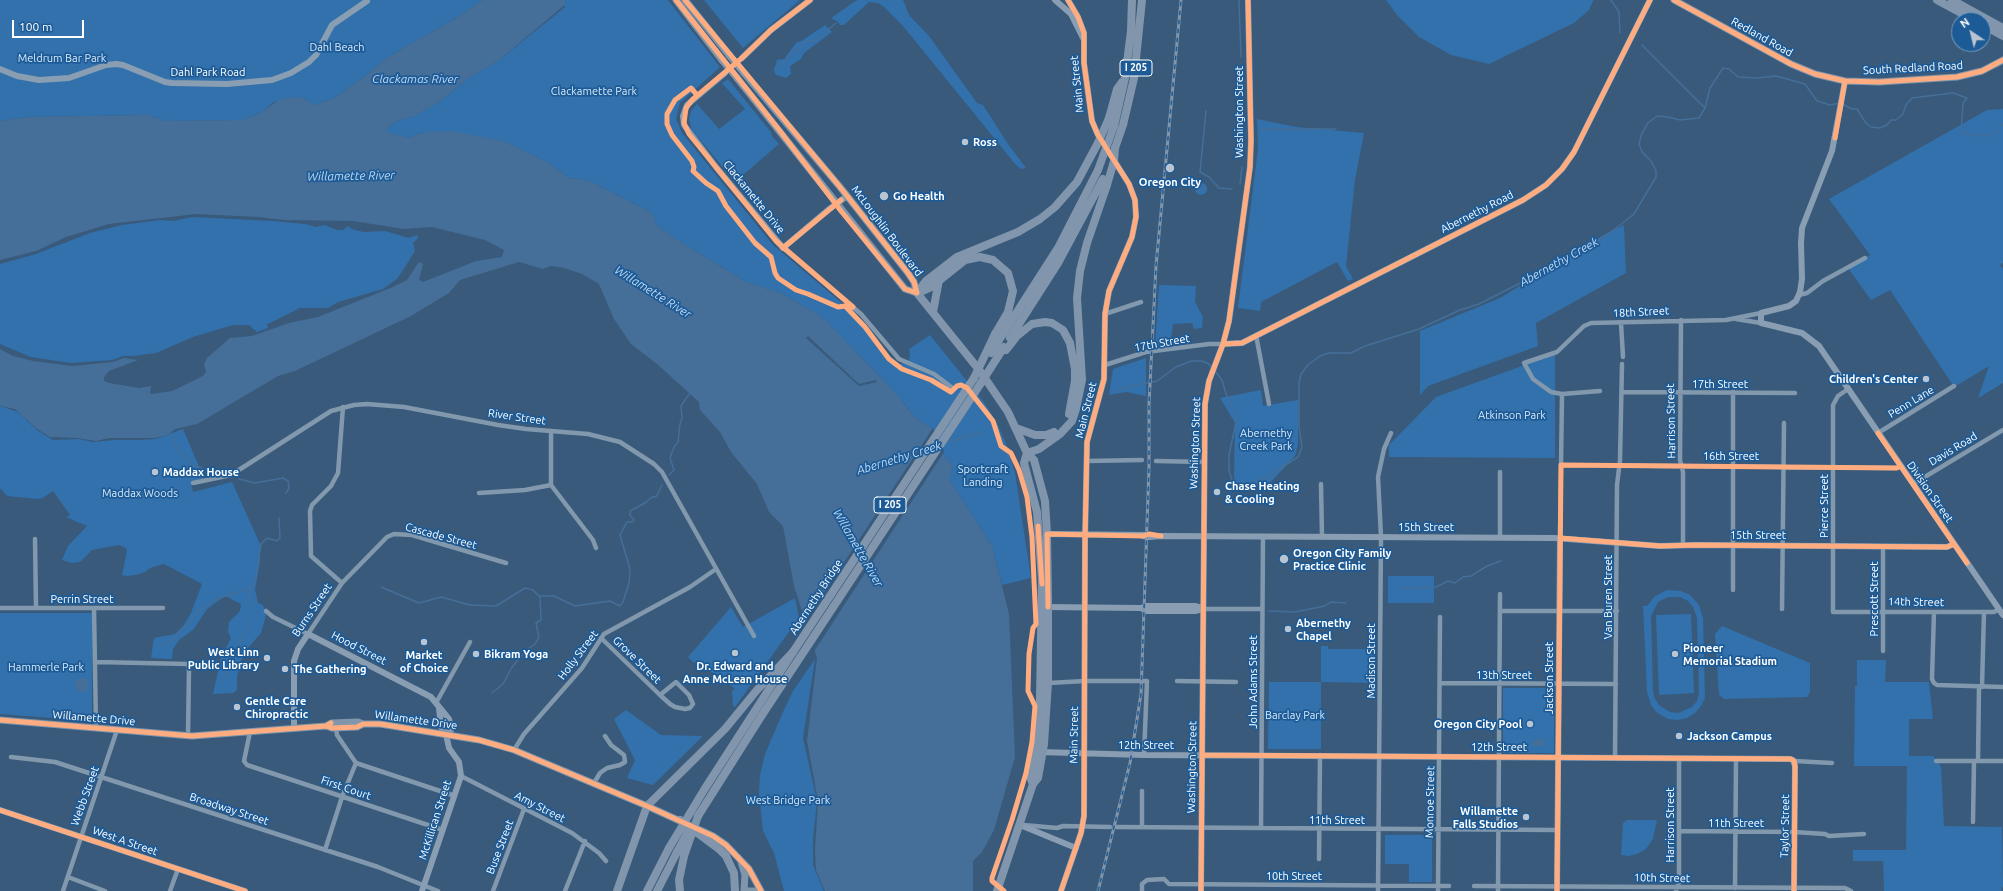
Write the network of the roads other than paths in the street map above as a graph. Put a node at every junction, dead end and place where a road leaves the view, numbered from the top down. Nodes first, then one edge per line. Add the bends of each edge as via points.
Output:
1 (676, 0) edge
2 (685, 0) edge
3 (810, 0) edge
4 (1055, 0) edge
5 (1068, 0) edge
6 (1132, 0) edge
7 (1142, 0) edge
8 (1248, 0) edge
9 (1650, 0) edge
10 (1674, 0) edge
11 (1937, 0) edge
12 (1952, 0) edge
13 (367, 1) dead end
14 (1959, 12) edge
15 (2003, 28) edge
16 (1991, 29) edge
17 (2003, 36) edge
18 (1083, 38) junction
19 (742, 58) dead end
20 (2003, 60) edge
21 (0, 68) edge
22 (725, 73) dead end
23 (1125, 78) junction
24 (1845, 81) junction
25 (1105, 182) junction
26 (847, 196) junction
27 (836, 203) junction
28 (783, 248) junction
29 (1865, 258) dead end
30 (939, 280) junction
31 (917, 293) junction
32 (1799, 295) junction
33 (1141, 302) dead end
34 (933, 312) junction
35 (1760, 313) junction
36 (1105, 314) junction
37 (1734, 319) junction
38 (1681, 320) junction
39 (1621, 323) junction
40 (1761, 323) junction
41 (1802, 333) joint
42 (1256, 335) junction
43 (1001, 343) junction
44 (1223, 344) junction
45 (1623, 357) dead end
46 (1622, 364) dead end
47 (1105, 366) junction
48 (1954, 386) dead end
49 (954, 389) dead end
50 (1848, 389) junction
51 (1600, 391) dead end
52 (1623, 392) junction
53 (1733, 392) junction
54 (1680, 393) junction
55 (1794, 393) dead end
56 (1562, 394) junction
57 (1269, 404) dead end
58 (343, 407) junction
59 (1784, 423) dead end
60 (1016, 428) junction
61 (2003, 430) edge
62 (551, 431) junction
63 (1054, 432) junction
64 (1391, 433) dead end
65 (1878, 433) junction
66 (1027, 453) junction
67 (1142, 460) dead end
68 (1086, 461) junction
69 (1156, 461) dead end
70 (1204, 462) junction
71 (1561, 465) junction
72 (1620, 465) junction
73 (1681, 466) junction
74 (1732, 466) junction
75 (1900, 466) junction
76 (1784, 467) junction
77 (1833, 467) junction
78 (1500, 472) dead end
79 (193, 483) dead end
80 (551, 484) junction
81 (1321, 484) dead end
82 (1913, 484) junction
83 (479, 493) dead end
84 (1047, 534) junction
85 (1086, 535) junction
86 (1204, 536) junction
87 (1263, 536) junction
88 (1322, 537) junction
89 (1381, 537) junction
90 (1500, 537) junction
91 (1560, 538) junction
92 (35, 539) dead end
93 (1617, 543) junction
94 (1954, 544) junction
95 (1733, 545) junction
96 (1782, 545) junction
97 (1683, 546) junction
98 (1833, 546) junction
99 (1883, 546) junction
100 (596, 548) dead end
101 (506, 563) dead end
102 (716, 570) junction
103 (342, 583) junction
104 (1733, 590) dead end
105 (1500, 594) dead end
106 (1045, 607) junction
107 (0, 608) edge
108 (36, 608) junction
109 (94, 608) junction
110 (163, 608) dead end
111 (1084, 608) junction
112 (1203, 609) junction
113 (1262, 609) junction
114 (1782, 609) dead end
115 (1999, 609) junction
116 (266, 611) dead end
117 (1501, 611) junction
118 (1560, 611) junction
119 (1617, 611) junction
120 (1832, 612) joint
121 (1882, 612) junction
122 (1934, 612) junction
123 (1984, 612) junction
124 (2003, 615) edge
125 (1440, 617) dead end
126 (308, 634) junction
127 (754, 636) dead end
128 (601, 638) junction
129 (470, 642) dead end
130 (1883, 651) dead end
131 (793, 652) junction
132 (96, 662) junction
133 (1085, 681) junction
134 (1177, 682) dead end
135 (1203, 682) junction
136 (1236, 682) dead end
137 (1048, 683) junction
138 (1440, 683) junction
139 (1499, 683) junction
140 (1559, 684) junction
141 (1616, 684) junction
142 (1980, 687) junction
143 (2003, 687) edge
144 (660, 695) junction
145 (437, 706) junction
146 (0, 720) edge
147 (362, 724) junction
148 (326, 726) junction
149 (96, 728) junction
150 (294, 728) junction
151 (336, 728) junction
152 (117, 730) junction
153 (250, 732) junction
154 (446, 734) junction
155 (188, 736) junction
156 (605, 736) dead end
157 (514, 750) junction
158 (1039, 752) junction
159 (1084, 754) junction
160 (1144, 755) junction
161 (1202, 755) junction
162 (1261, 755) junction
163 (1320, 755) junction
164 (1379, 756) junction
165 (1439, 756) junction
166 (12, 757) dead end
167 (1499, 757) junction
168 (1559, 757) junction
169 (1615, 758) junction
170 (1679, 758) junction
171 (1736, 759) junction
172 (1794, 761) junction
173 (1936, 761) dead end
174 (1976, 761) junction
175 (2003, 761) edge
176 (356, 763) junction
177 (1832, 763) dead end
178 (461, 776) junction
179 (102, 777) junction
180 (594, 783) junction
181 (1142, 791) dead end
182 (342, 796) junction
183 (454, 796) junction
184 (648, 806) junction
185 (524, 809) junction
186 (0, 810) edge
187 (680, 820) junction
188 (1973, 822) dead end
189 (1020, 825) junction
190 (1083, 827) junction
191 (1142, 827) junction
192 (1201, 828) junction
193 (1261, 828) junction
194 (1319, 829) junction
195 (1379, 829) junction
196 (443, 830) junction
197 (1438, 830) junction
198 (1498, 830) junction
199 (1557, 830) junction
200 (1680, 831) junction
201 (1736, 832) junction
202 (1794, 832) junction
203 (1864, 834) dead end
204 (80, 836) junction
205 (585, 842) junction
206 (1076, 848) junction
207 (325, 850) junction
208 (676, 852) junction
209 (1319, 859) dead end
210 (740, 860) junction
211 (606, 861) dead end
212 (178, 869) junction
213 (68, 877) junction
214 (1260, 885) junction
215 (1319, 885) junction
216 (1449, 886) dead end
217 (1474, 886) dead end
218 (423, 888) edge
219 (1201, 888) edge
220 (1378, 888) edge
221 (1735, 888) junction
222 (1438, 889) edge
223 (1498, 889) edge
224 (1557, 889) edge
225 (1616, 889) edge
226 (1676, 889) edge
227 (1794, 890) edge
228 (1851, 890) edge
229 (63, 891) edge
230 (105, 891) edge
231 (170, 891) edge
232 (245, 891) edge
233 (438, 891) edge
234 (493, 891) edge
235 (565, 891) edge
236 (617, 891) edge
237 (647, 891) edge
238 (657, 891) edge
239 (680, 891) edge
240 (734, 891) edge
241 (744, 891) edge
242 (748, 891) edge
243 (760, 891) edge
244 (997, 891) edge
245 (1061, 891) edge
246 (1142, 891) edge
247 (1260, 891) edge
248 (1319, 891) edge

1 - 27 main road, McLoughlin Boulevard, bridge
2 - 26 main road, McLoughlin Boulevard, bridge
3 - 19 street via 771,30
4 - 18 street, Main Street via 1071,14
5 - 18 street, Main Street via 1082,25
6 - 23 highway, I 205
7 - 25 highway, I 205, bridge via 1134,78
8 - 44 street, Washington Street via 1251,152 1235,286
9 - 42 street, Abernethy Road via 1574,152 1546,185 1523,200
10 - 24 main road, Redland Road via 1791,64 1815,74
11 - 14 highway
12 - 15 highway
13 - 21 street, Dahl Park Road via 332,25 310,62 272,80 172,83 116,64 69,78 39,80 17,76
16 - 17 highway
18 - 36 street, Main Street via 1092,121 1097,134 1129,184 1136,204 1136,221 1132,237 1110,285
20 - 24 main road, South Redland Road via 1982,71 1957,77 1879,82
22 - 28 street, Clackamette Drive via 686,108 683,119 685,128
23 - 31 highway, bridge via 1117,89 1109,118 1091,158 1070,192 1040,219 1001,240 957,257 926,281
23 - 43 highway, I 205, bridge via 1114,126 1098,170 1058,248
24 - 32 street via 1832,151 1802,228 1802,279
25 - 43 highway, I 205 via 1058,263
25 - 66 highway via 1080,271 1077,298 1082,380 1076,409 1072,421 1060,434 1040,449
26 - 27 street
26 - 31 main road, McLoughlin Boulevard via 908,273
27 - 28 street
27 - 31 main road, McLoughlin Boulevard via 905,289
28 - 49 street, Clackamette Drive via 861,314 899,360 934,374
29 - 32 street via 1823,281 1807,293
30 - 31 highway
30 - 34 highway
30 - 43 highway via 970,258 985,257 1001,265 1010,277 1012,296
31 - 34 highway, McLoughlin Boulevard
32 - 35 street, 18th Street via 1789,306
33 - 36 street
34 - 60 highway, McLoughlin Boulevard via 989,383
35 - 37 street, 18th Street
35 - 40 street
36 - 47 street, Main Street
37 - 38 street, 18th Street
37 - 40 street, 18th Street
38 - 39 street, 18th Street
38 - 54 street, Harrison Street
39 - 45 street
39 - 56 street, 18th Street via 1584,326 1559,350 1524,363 1533,379 1551,392
40 - 41 street, 18th Street
41 - 50 street, Division Street via 1819,346
42 - 44 street, Abernethy Road via 1239,343
42 - 57 street
43 - 63 highway via 1038,322 1052,323 1067,336 1074,357 1075,381 1069,414
43 - 131 highway, Abernethy Bridge / I 205, bridge via 974,378
43 - 208 highway, Abernethy Bridge / I 205, bridge via 981,383 758,721
44 - 47 street, 17th Street via 1146,352
44 - 70 street, Washington Street via 1209,381 1206,399
46 - 52 street, Van Buren Street
47 - 68 street, Main Street via 1103,386 1089,434
48 - 65 street, Penn Lane
50 - 65 street, Division Street
50 - 77 street, Pierce Street via 1835,400
51 - 56 street
52 - 54 street, 17th Street
52 - 72 street, Van Buren Street
53 - 54 street, 17th Street
53 - 55 street, 17th Street
53 - 74 street
54 - 73 street, Harrison Street
56 - 71 street, Jackson Street
58 - 62 street, River Street via 367,404 404,407 498,425
58 - 79 street, River Street via 331,411 231,475
58 - 103 street, Burns Street via 338,473 331,486 312,505 310,511 311,556
59 - 76 street
60 - 63 highway via 1035,435
60 - 66 highway, McLoughlin Boulevard
61 - 82 street, Davis Road
62 - 80 street
62 - 102 street, River Street via 588,434 620,442 654,464 662,472
63 - 66 highway
64 - 89 street, Madison Street via 1379,469
65 - 75 street, Division Street
66 - 84 highway, McLoughlin Boulevard via 1034,460 1040,478
66 - 106 highway, McLoughlin Boulevard via 1024,463 1034,498
67 - 68 street
68 - 85 street, Main Street
69 - 70 street
70 - 86 street, Washington Street
71 - 72 street, 16th Street
71 - 91 street, Jackson Street
72 - 73 street, 16th Street
72 - 93 street, Van Buren Street via 1617,485
73 - 74 street, 16th Street
73 - 97 street, Harrison Street
74 - 76 street, 16th Street
74 - 95 street
75 - 77 street, 16th Street
75 - 82 street, Division Street
76 - 77 street, 16th Street
76 - 96 street
77 - 98 street, Pierce Street
78 - 90 street
80 - 83 street via 525,490
80 - 100 street via 593,540
81 - 88 street
82 - 94 street, Division Street
84 - 85 street, 15th Street
84 - 106 highway, McLoughlin Boulevard
85 - 86 street, 15th Street
85 - 111 street, Main Street
86 - 87 street, 15th Street
86 - 112 street, Washington Street
87 - 88 street, 15th Street
87 - 113 street, John Adams Street
88 - 89 street, 15th Street
89 - 90 street, 15th Street
89 - 164 street, Madison Street
90 - 91 street, 15th Street
91 - 93 street, 15th Street
91 - 118 street, Jackson Street
92 - 108 street
93 - 97 street, 15th Street
93 - 119 street, Van Buren Street
94 - 99 street, 15th Street via 1947,547
94 - 115 street, Division Street
95 - 96 street, 15th Street
95 - 97 street, 15th Street
95 - 104 street
96 - 98 street, 15th Street
96 - 114 street
98 - 99 street, 15th Street
98 - 120 street, Pierce Street
99 - 121 street, Prescott Street
101 - 103 street, Cascade Street via 412,535 394,534
102 - 127 street, River Street
102 - 128 street, Holly Street
103 - 126 street, Burns Street
105 - 117 street
106 - 111 street
106 - 137 highway, McLoughlin Boulevard
106 - 158 highway, McLoughlin Boulevard
107 - 108 street, Perrin Street
108 - 109 street, Perrin Street
109 - 110 street, Perrin Street
109 - 132 street
111 - 112 street via 1195,606
111 - 133 street, Main Street
112 - 113 street
112 - 135 street, Washington Street
113 - 162 street, John Adams Street
115 - 123 street, 14th Street
115 - 124 street, Division Street
116 - 126 street, Hood Street
117 - 118 street
117 - 139 street
118 - 119 street
118 - 140 street, Jackson Street
119 - 141 street, Van Buren Street
120 - 121 street, 14th Street
121 - 122 street, 14th Street
121 - 130 street, Prescott Street
122 - 123 street, 14th Street
122 - 142 street via 1934,683
123 - 142 street
125 - 138 street, Monroe Street
126 - 145 street, Hood Street via 427,694
126 - 150 street, Burns Street via 294,661
128 - 144 street, Grove Street
128 - 157 street, Holly Street via 582,668 524,734
129 - 145 street
131 - 184 highway, bridge via 725,729
131 - 208 highway, Abernethy Bridge / I 205, bridge via 704,790
132 - 149 street
132 - 155 street via 188,664
133 - 137 street
133 - 159 street, Main Street
133 - 160 street via 1147,681
134 - 135 street
135 - 136 street
135 - 161 street, Washington Street
137 - 158 highway, McLoughlin Boulevard
138 - 139 street, 13th Street
138 - 165 street, Monroe Street
139 - 140 street, 13th Street
139 - 167 street
140 - 141 street, 13th Street
140 - 168 street, Jackson Street
141 - 169 street, Van Buren Street
142 - 143 street
142 - 174 street
144 - 144 street, Grove Street via 675,707 688,709 692,706 692,699 676,682
145 - 154 street via 441,727
145 - 154 street, Hood Street via 445,711 451,724 452,729
146 - 149 main road, Willamette Drive
147 - 148 main road, Willamette Drive via 332,723
147 - 151 main road, Willamette Drive via 357,727
147 - 154 main road, Willamette Drive via 380,724
148 - 150 main road, Willamette Drive
148 - 151 main road, Willamette Drive
149 - 152 main road, Willamette Drive
150 - 153 main road, Willamette Drive
151 - 176 street via 337,735
152 - 155 main road, Willamette Drive
152 - 179 street, Webb Street
153 - 155 main road, Willamette Drive
153 - 182 street, First Court via 244,762
154 - 157 main road, Willamette Drive
154 - 178 street, McKillican Street via 448,746 459,762
156 - 180 street via 624,756 625,762 607,768 600,773
157 - 180 main road, Willamette Drive
158 - 159 street, 12th Street
158 - 189 highway, McLoughlin Boulevard via 1038,778 1033,784
159 - 160 street, 12th Street
159 - 190 street, Main Street
160 - 161 street, 12th Street
161 - 162 street, 12th Street
161 - 192 street, Washington Street
162 - 163 street, 12th Street
162 - 193 street, John Adams Street
163 - 164 street, 12th Street
163 - 194 street
164 - 165 street, 12th Street
164 - 195 street, Madison Street
165 - 167 street, 12th Street
165 - 197 street, Monroe Street
166 - 179 street, Broadway Street via 55,762
167 - 168 street, 12th Street
167 - 198 street
168 - 169 street, 12th Street
168 - 199 street, Jackson Street
169 - 170 street, 12th Street
170 - 171 street, 12th Street
170 - 200 street, Harrison Street
171 - 172 street, 12th Street via 1790,758
171 - 201 street
172 - 177 street, 12th Street
172 - 202 street, Taylor Street
173 - 174 street
174 - 175 street
174 - 188 street
176 - 182 street
176 - 183 street
178 - 183 street, McKillican Street
178 - 185 street, Amy Street
179 - 204 street, Webb Street
179 - 207 street, Broadway Street
180 - 184 main road, Willamette Drive
181 - 191 street
182 - 196 street, First Court
182 - 207 street
183 - 196 street, McKillican Street
184 - 187 main road, Willamette Drive
184 - 236 highway
185 - 205 street, Amy Street
185 - 234 street, Buse Street
186 - 204 street, West A Street
187 - 210 main road, Willamette Drive via 717,838
187 - 240 highway via 726,856 734,873
189 - 190 street, 11th Street
189 - 206 street
189 - 244 highway, McLoughlin Boulevard
190 - 191 street, 11th Street
190 - 206 street, Main Street
191 - 192 street, 11th Street
192 - 193 street, 11th Street
192 - 219 street, Washington Street
193 - 194 street, 11th Street
194 - 195 street, 11th Street
194 - 209 street
195 - 197 street, 11th Street
195 - 220 street, Madison Street
196 - 218 street, McKillican Street
197 - 198 street, 11th Street
197 - 222 street, Monroe Street
198 - 199 street, 11th Street
198 - 223 street
199 - 224 street, Jackson Street
200 - 201 street, 11th Street
200 - 226 street, Harrison Street via 1679,882
201 - 202 street, 11th Street
201 - 221 street
202 - 203 street, 11th Street via 1829,836
202 - 227 street, Taylor Street
204 - 212 street, West A Street
204 - 213 street, Webb Street
205 - 211 street, Amy Street
205 - 235 street
206 - 245 street, Main Street
207 - 218 street, Broadway Street via 378,867
208 - 237 highway, I 205
208 - 238 highway, I 205
208 - 239 highway
210 - 241 main road via 745,875
210 - 243 main road, Willamette Drive via 749,869
212 - 231 street
212 - 232 street, West A Street
213 - 229 street, Webb Street
213 - 230 street
214 - 215 street, 10th Street
214 - 219 street, 10th Street
214 - 247 street
215 - 220 street, 10th Street
215 - 248 street
216 - 222 street, 10th Street
217 - 223 street, 10th Street
218 - 233 street, Broadway Street
219 - 246 street, 10th Street via 1169,884 1164,879 1147,880 1142,884
220 - 222 street, 10th Street
221 - 226 street, 10th Street
221 - 227 street, 10th Street
223 - 224 street, 10th Street
224 - 225 street, 10th Street
225 - 226 street, 10th Street
227 - 228 street, 10th Street
242 - 243 main road

